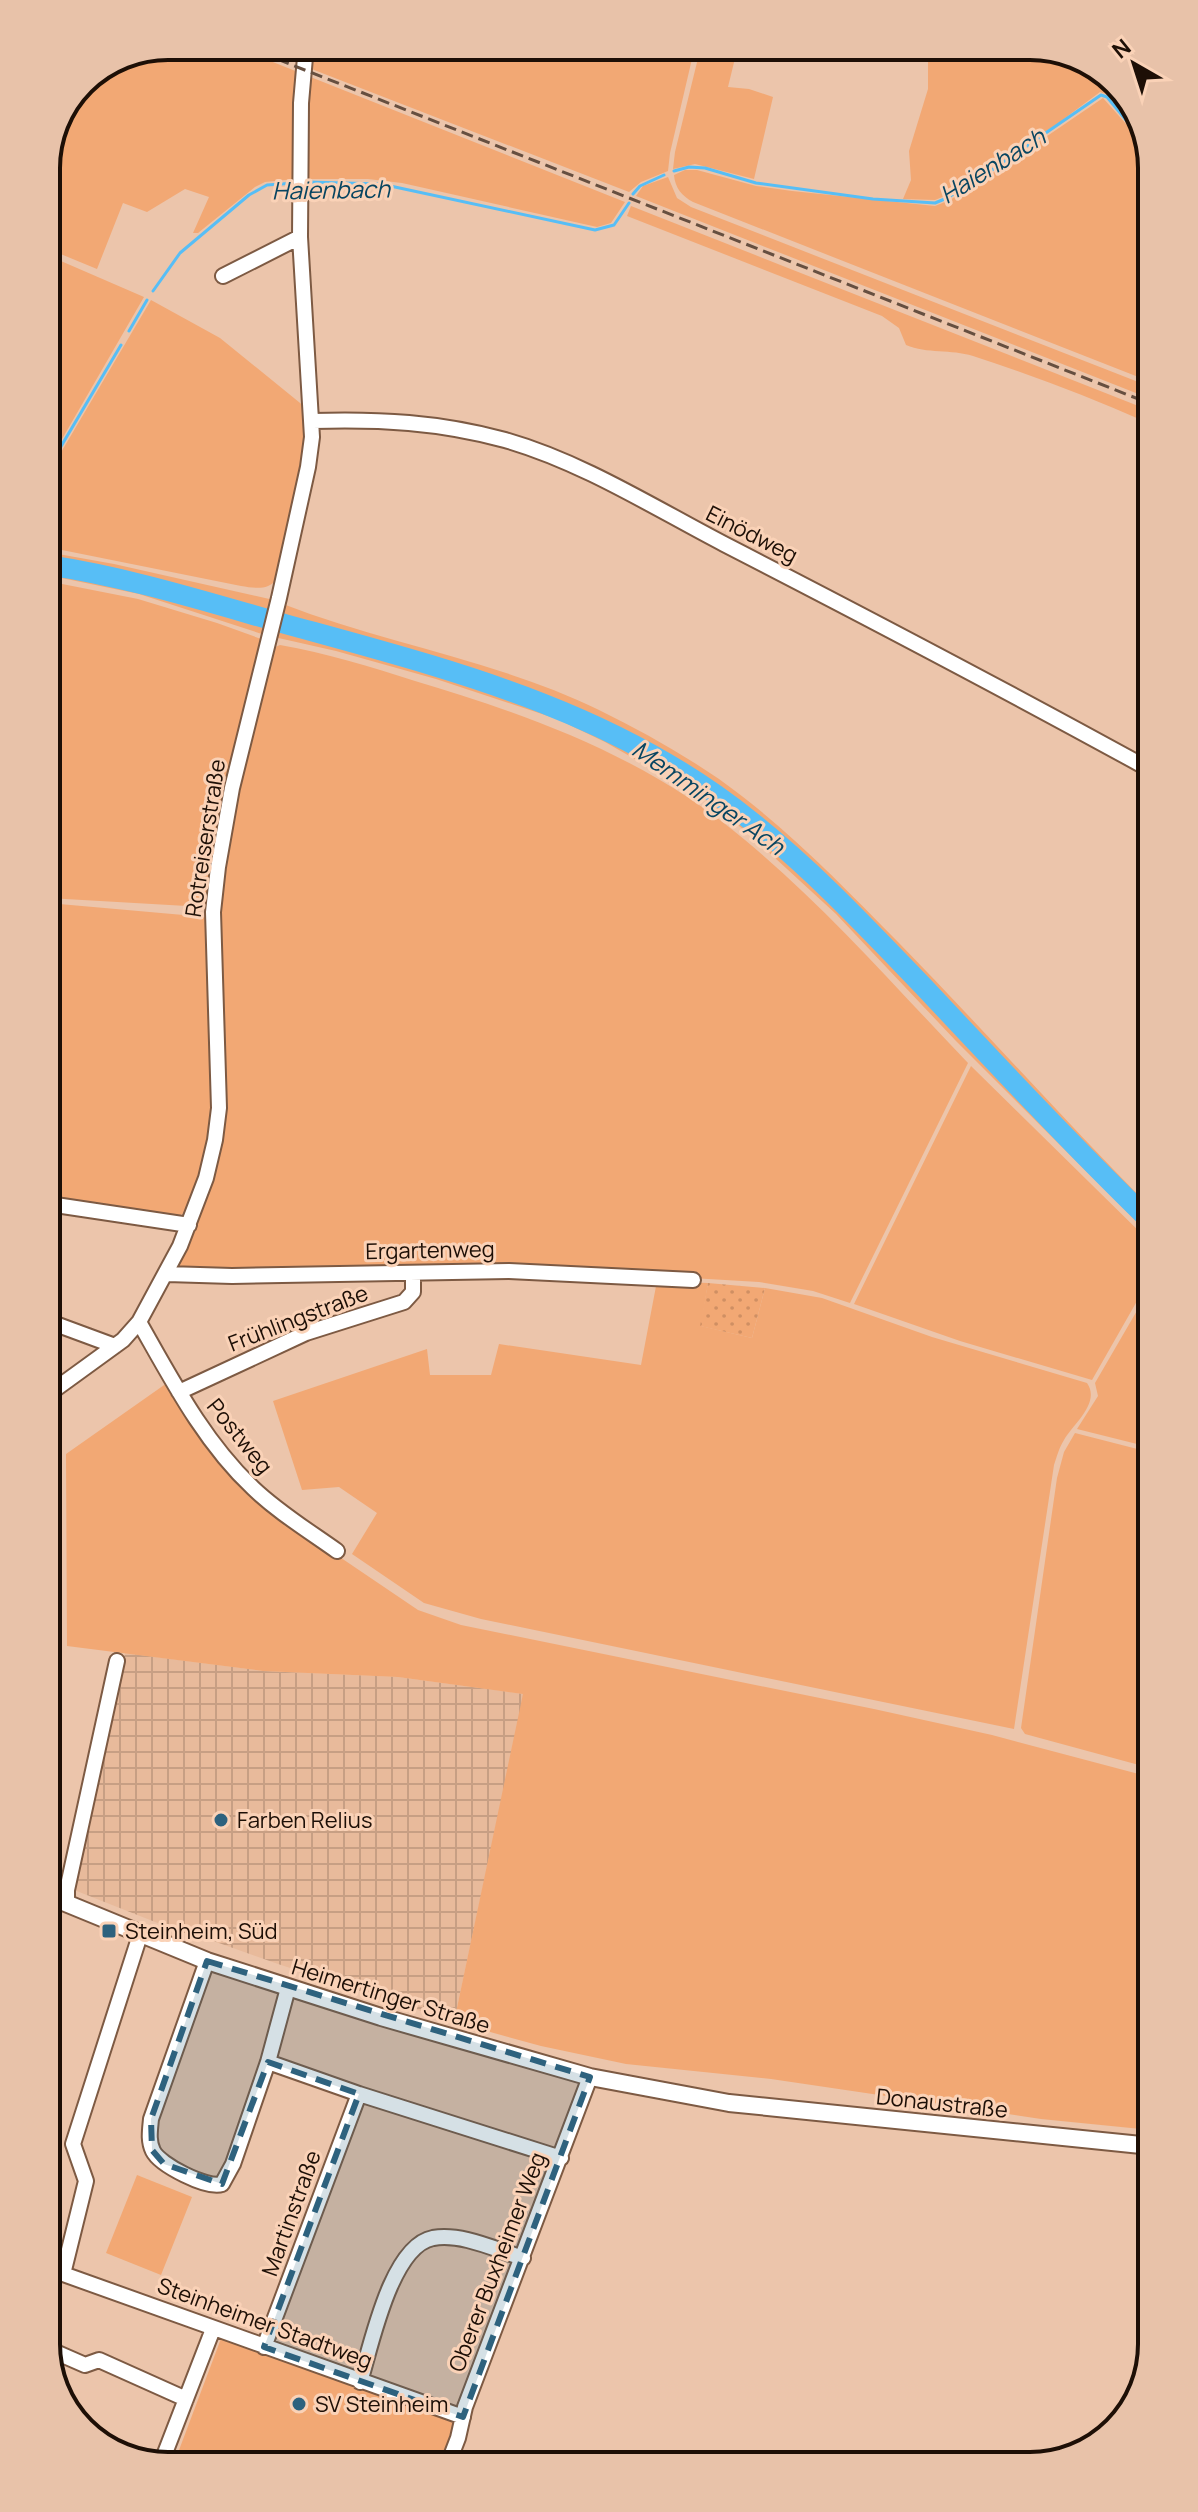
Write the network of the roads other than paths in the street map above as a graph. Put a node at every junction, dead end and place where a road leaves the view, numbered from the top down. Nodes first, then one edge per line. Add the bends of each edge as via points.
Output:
1 (305, 60) edge
2 (300, 237) junction
3 (223, 276) dead end
4 (312, 421) junction
5 (1138, 763) edge
6 (60, 1206) edge
7 (189, 1225) junction
8 (413, 1273) junction
9 (167, 1274) junction
10 (693, 1280) dead end
11 (139, 1322) junction
12 (60, 1326) edge
13 (115, 1346) junction
14 (60, 1386) edge
15 (179, 1392) junction
16 (337, 1551) dead end
17 (117, 1661) dead end
18 (60, 1899) edge
19 (60, 1900) edge
20 (140, 1935) junction
21 (207, 1961) junction
22 (288, 1988) junction
23 (268, 2062) junction
24 (590, 2077) junction
25 (359, 2094) junction
26 (729, 2103) joint
27 (1138, 2145) edge
28 (561, 2158) junction
29 (523, 2258) junction
30 (60, 2263) edge
31 (60, 2273) edge
32 (213, 2329) junction
33 (264, 2347) junction
34 (61, 2354) edge
35 (360, 2382) junction
36 (186, 2399) junction
37 (463, 2417) junction
38 (165, 2452) edge
39 (453, 2452) edge

1 - 2 street, Rotreiserstraße
2 - 3 street
2 - 4 street, Rotreiserstraße
4 - 5 street, Einödweg via 419,423 506,440 554,457
4 - 7 street, Rotreiserstraße via 308,467 218,867 213,912 219,1108 211,1158
6 - 7 street
7 - 9 street, Rotreiserstraße
8 - 9 street, Ergartenweg
8 - 10 street, Ergartenweg via 531,1271
8 - 15 street, Frühlingstraße via 413,1292 404,1302 306,1333
9 - 11 street, Rotreiserstraße
11 - 13 street, Rotreiserstraße
11 - 15 street, Postweg
12 - 13 street
13 - 14 street, Rotreiserstraße
15 - 16 street, Postweg via 252,1487
17 - 18 street via 67,1890
19 - 20 street, Heimertinger Straße
20 - 21 street, Heimertinger Straße
20 - 30 street via 73,2144 86,2181
21 - 22 street, Heimertinger Straße
21 - 23 street via 151,2119 149,2140 158,2159 210,2185 222,2184
22 - 23 street
22 - 24 street, Heimertinger Straße
23 - 25 street
24 - 26 street, Heimertinger Straße
24 - 28 street, Oberer Buxheimer Weg
25 - 28 street
25 - 33 street, Martinstraße
26 - 27 street, Donaustraße
28 - 29 street, Oberer Buxheimer Weg
29 - 35 street via 460,2238 420,2243 405,2258 389,2289
29 - 37 street, Oberer Buxheimer Weg
31 - 32 street, Steinheimer Stadtweg
32 - 33 street, Steinheimer Stadtweg
32 - 36 street
33 - 35 street, Steinheimer Stadtweg
34 - 36 street via 85,2365 99,2360
35 - 37 street, Steinheimer Stadtweg
36 - 38 street
37 - 39 street, Oberer Buxheimer Weg

